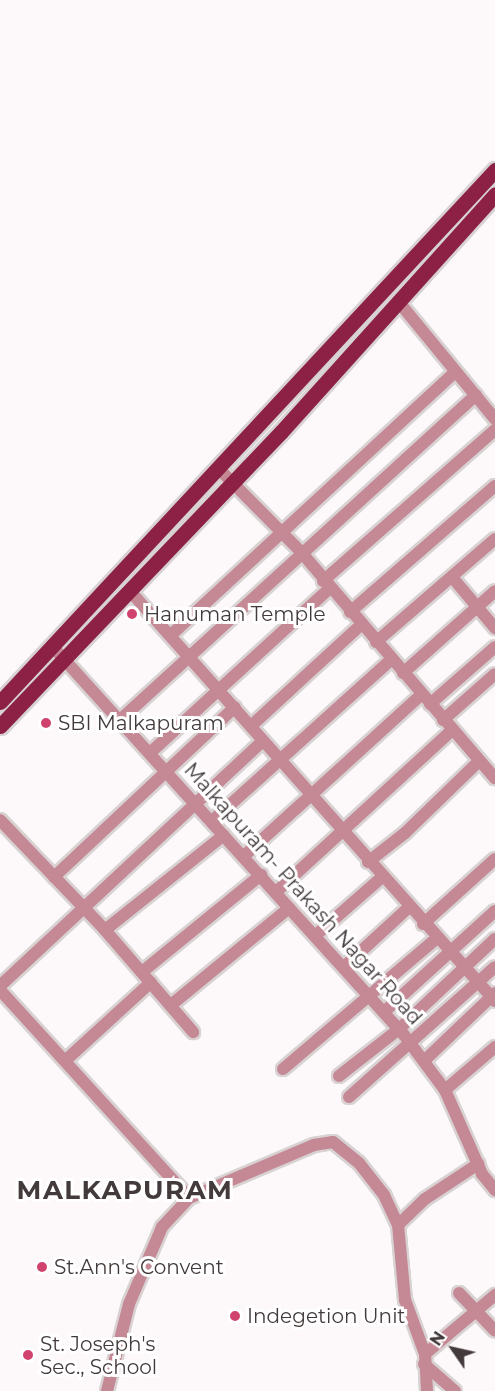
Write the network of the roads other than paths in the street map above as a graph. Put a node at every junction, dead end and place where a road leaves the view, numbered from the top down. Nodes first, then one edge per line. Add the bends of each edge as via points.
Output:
1 (495, 170) edge
2 (495, 194) edge
3 (398, 301) junction
4 (455, 372) junction
5 (476, 395) junction
6 (495, 419) edge
7 (495, 430) edge
8 (218, 468) junction
9 (232, 481) junction
10 (495, 486) edge
11 (283, 534) junction
12 (495, 539) edge
13 (301, 552) junction
14 (452, 578) junction
15 (326, 585) junction
16 (130, 591) junction
17 (495, 591) edge
18 (477, 606) junction
19 (350, 612) junction
20 (361, 625) junction
21 (495, 628) edge
22 (171, 635) junction
23 (376, 642) junction
24 (51, 646) junction
25 (495, 647) edge
26 (190, 653) junction
27 (63, 657) junction
28 (392, 659) junction
29 (403, 673) junction
30 (495, 674) edge
31 (221, 690) junction
32 (425, 700) junction
33 (0, 702) edge
34 (235, 707) junction
35 (120, 720) junction
36 (443, 720) junction
37 (0, 726) edge
38 (250, 726) junction
39 (452, 730) junction
40 (264, 741) junction
41 (151, 752) junction
42 (278, 758) junction
43 (479, 761) junction
44 (165, 769) junction
45 (495, 777) edge
46 (309, 794) junction
47 (197, 804) junction
48 (0, 819) edge
49 (212, 821) junction
50 (343, 834) junction
51 (224, 835) junction
52 (244, 856) junction
53 (495, 859) edge
54 (368, 862) junction
55 (261, 875) junction
56 (54, 877) junction
57 (382, 877) junction
58 (276, 892) junction
59 (82, 906) junction
60 (409, 908) junction
61 (289, 909) junction
62 (495, 911) edge
63 (423, 924) junction
64 (105, 930) junction
65 (316, 935) junction
66 (437, 938) junction
67 (495, 939) edge
68 (450, 952) junction
69 (464, 966) junction
70 (344, 967) junction
71 (495, 967) edge
72 (142, 972) junction
73 (478, 981) junction
74 (151, 982) junction
75 (0, 988) edge
76 (369, 996) junction
77 (494, 997) edge
78 (171, 1005) junction
79 (384, 1012) junction
80 (399, 1029) junction
81 (194, 1032) dead end
82 (410, 1042) junction
83 (495, 1047) edge
84 (66, 1059) junction
85 (425, 1060) junction
86 (283, 1069) dead end
87 (339, 1076) dead end
88 (445, 1090) junction
89 (349, 1097) dead end
90 (478, 1164) junction
91 (495, 1190) edge
92 (189, 1198) junction
93 (398, 1225) junction
94 (459, 1293) dead end
95 (495, 1295) edge
96 (476, 1311) junction
97 (495, 1331) edge
98 (425, 1359) junction
99 (107, 1391) edge
100 (427, 1391) edge
101 (455, 1391) edge

1 - 8 main road
2 - 3 main road
3 - 4 street
3 - 9 main road
4 - 5 street
4 - 11 street
5 - 6 street
5 - 13 street
7 - 15 street
8 - 9 street
8 - 24 main road
9 - 11 street
9 - 16 main road
10 - 19 street
11 - 13 street
11 - 22 street
12 - 14 street
13 - 15 street
13 - 26 street
14 - 18 street
14 - 23 street
15 - 19 street
15 - 31 street
16 - 22 street
16 - 27 main road
17 - 18 street
18 - 21 street
18 - 29 street
19 - 20 street
20 - 23 street
20 - 38 street
22 - 26 street
23 - 28 street
24 - 27 street, Malkapuram- Prakash Nagar Road
24 - 33 main road
25 - 32 street
26 - 31 street
26 - 35 street
27 - 35 street, Malkapuram- Prakash Nagar Road
27 - 37 main road
28 - 29 street
28 - 42 street
29 - 32 street
30 - 36 street
31 - 34 street
31 - 41 street
32 - 36 street
32 - 46 street
34 - 38 street
34 - 44 street
35 - 41 street, Malkapuram- Prakash Nagar Road
36 - 39 street
38 - 40 street
39 - 43 street
39 - 50 street
40 - 42 street
40 - 47 street
41 - 44 street, Malkapuram- Prakash Nagar Road
42 - 46 street
42 - 49 street
43 - 45 street
43 - 54 street via 405,833
44 - 47 street, Malkapuram- Prakash Nagar Road
44 - 56 street
46 - 50 street
46 - 52 street
47 - 49 street, Malkapuram- Prakash Nagar Road
47 - 59 street
48 - 56 street
49 - 51 street, Malkapuram- Prakash Nagar Road
50 - 54 street
50 - 58 street
51 - 52 street, Malkapuram- Prakash Nagar Road
51 - 64 street
52 - 55 street, Malkapuram- Prakash Nagar Road
53 - 63 street
54 - 57 street
55 - 58 street, Malkapuram- Prakash Nagar Road
55 - 72 street
56 - 59 street
57 - 60 street
57 - 65 street
58 - 61 street, Malkapuram- Prakash Nagar Road
59 - 64 street
59 - 75 street
60 - 63 street
60 - 70 street
61 - 65 street, Malkapuram- Prakash Nagar Road
61 - 78 street
62 - 68 street
63 - 66 street
64 - 72 street
65 - 70 street, Malkapuram- Prakash Nagar Road
66 - 68 street
66 - 76 street
67 - 69 street
68 - 69 street
68 - 79 street
69 - 73 street
69 - 80 street
70 - 76 street, Malkapuram- Prakash Nagar Road
71 - 73 street
72 - 74 street
73 - 77 street
73 - 82 street
74 - 78 street
74 - 84 street
75 - 84 street
76 - 79 street, Malkapuram- Prakash Nagar Road
76 - 86 street
77 - 85 street
78 - 81 street
79 - 80 street, Malkapuram- Prakash Nagar Road
80 - 82 street, Malkapuram- Prakash Nagar Road
80 - 87 street
82 - 85 street, Malkapuram- Prakash Nagar Road
82 - 89 street
83 - 88 street
84 - 92 street
85 - 88 street, Malkapuram- Prakash Nagar Road
88 - 90 street, Malkapuram- Prakash Nagar Road
90 - 91 street, Malkapuram- Prakash Nagar Road
90 - 93 street via 425,1199
92 - 93 street via 314,1145 333,1142 359,1163 384,1195
92 - 99 street via 162,1227 133,1295
93 - 98 street via 405,1300
94 - 96 street
95 - 96 street
96 - 97 street
96 - 98 street
98 - 100 street
98 - 101 street

